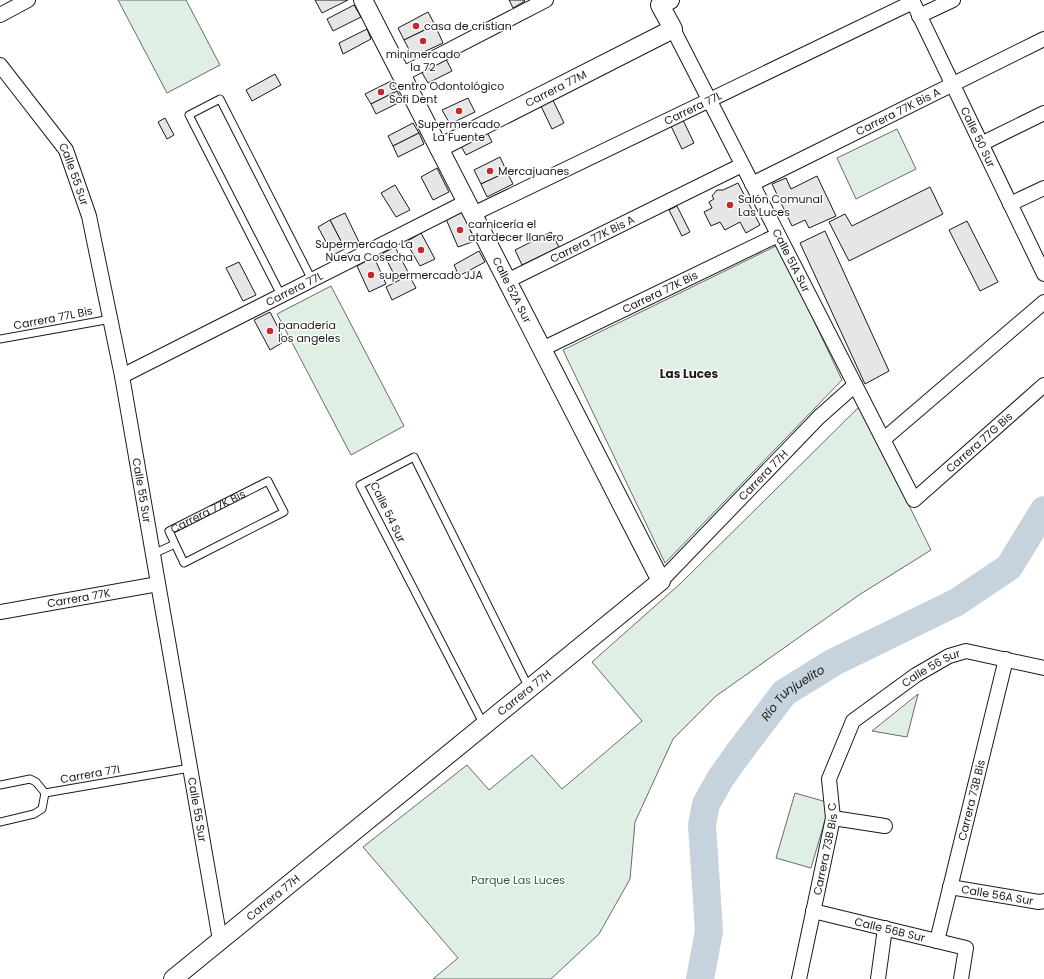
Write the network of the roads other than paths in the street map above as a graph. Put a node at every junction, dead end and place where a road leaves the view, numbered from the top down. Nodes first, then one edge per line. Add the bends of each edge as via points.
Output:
1 (28, 0) edge
2 (363, 0) edge
3 (546, 0) edge
4 (953, 0) edge
5 (912, 1) edge
6 (663, 2) edge
7 (0, 15) edge
8 (919, 16) junction
9 (673, 29) junction
10 (1044, 39) edge
11 (0, 65) edge
12 (401, 75) junction
13 (952, 84) junction
14 (709, 100) junction
15 (1044, 113) edge
16 (981, 144) junction
17 (439, 148) junction
18 (742, 165) junction
19 (752, 184) junction
20 (1044, 188) edge
21 (1010, 204) junction
22 (470, 208) junction
23 (778, 235) junction
24 (1044, 274) edge
25 (312, 280) junction
26 (507, 281) junction
27 (281, 295) junction
28 (1044, 302) edge
29 (111, 319) junction
30 (0, 339) edge
31 (542, 349) junction
32 (122, 376) junction
33 (855, 385) junction
34 (1044, 385) edge
35 (884, 439) junction
36 (914, 500) joint
37 (175, 544) junction
38 (153, 554) junction
39 (662, 581) junction
40 (158, 584) junction
41 (0, 612) edge
42 (1006, 659) junction
43 (1044, 668) edge
44 (529, 688) junction
45 (853, 721) joint
46 (484, 725) junction
47 (190, 768) junction
48 (0, 785) edge
49 (45, 794) junction
50 (833, 818) junction
51 (0, 822) edge
52 (886, 826) dead end
53 (950, 887) junction
54 (1044, 901) edge
55 (813, 911) junction
56 (886, 928) junction
57 (220, 940) junction
58 (937, 941) junction
59 (173, 979) edge
60 (799, 979) edge
61 (878, 979) edge
62 (961, 979) edge

1 - 7 street
2 - 12 street, Calle 52A Sur
3 - 12 street
4 - 8 street
5 - 8 street, Calle 50 Sur
5 - 14 street, Carrera 77L
6 - 9 street, Calle 51A Sur
8 - 13 street, Calle 50 Sur
9 - 14 street, Calle 51A Sur
9 - 17 street, Carrera 77M
10 - 13 street, Carrera 77K Bis A
11 - 29 street, Calle 55 Sur via 66,150 89,216
12 - 17 street, Calle 52A Sur
13 - 16 street, Calle 50 Sur
13 - 19 street, Carrera 77K Bis A
14 - 18 street, Calle 51A Sur
14 - 22 street, Carrera 77L
15 - 16 street
16 - 21 street, Calle 50 Sur
17 - 22 street, Calle 52A Sur
18 - 19 street, Calle 51A Sur
18 - 26 street, Carrera 77K Bis A
19 - 23 street, Calle 51A Sur
20 - 21 street
21 - 24 street, Calle 50 Sur
22 - 25 street, Carrera 77L
22 - 26 street, Calle 52A Sur
23 - 31 street, Carrera 77K Bis
23 - 33 street, Calle 51A Sur
25 - 27 street, Carrera 77L
25 - 27 lane via 220,99 189,115
26 - 31 street, Calle 52A Sur
27 - 32 street, Carrera 77L
28 - 35 street
29 - 30 lane, Carrera 77L Bis
29 - 32 street, Calle 55 Sur
31 - 39 street, Calle 52A Sur
32 - 38 street, Calle 55 Sur
33 - 35 street, Calle 51A Sur
33 - 39 street, Carrera 77H via 819,417
34 - 36 street, Carrera 77G Bis
35 - 36 street, Calle 51A Sur
37 - 37 lane, Carrera 77K Bis via 169,531 268,482 284,512 184,563
37 - 38 lane, Carrera 77K Bis
38 - 40 street, Calle 55 Sur
39 - 44 street, Carrera 77H
40 - 41 street, Carrera 77K
40 - 47 street, Calle 55 Sur
42 - 43 street, Calle 56 Sur
42 - 45 street, Calle 56 Sur via 966,651 949,656 916,675
42 - 53 street, Carrera 73B Bis
44 - 46 street, Carrera 77H
44 - 46 lane, Calle 54 Sur via 414,457 360,485
45 - 50 street, Carrera 73B Bis C via 829,779
46 - 57 street, Carrera 77H
47 - 49 lane, Carrera 77I
47 - 57 street, Calle 55 Sur
48 - 49 lane via 30,779 36,782
49 - 51 lane via 42,809 34,814
50 - 52 street
50 - 55 street, Carrera 73B Bis C
53 - 54 street, Calle 56A Sur
53 - 58 street, Carrera 73B Bis
55 - 56 street, Calle 56B Sur
55 - 60 street, Carrera 73B Bis C
56 - 58 street, Calle 56B Sur
56 - 61 street
57 - 59 street, Carrera 77H
58 - 62 street, Calle 56B Sur via 966,948

